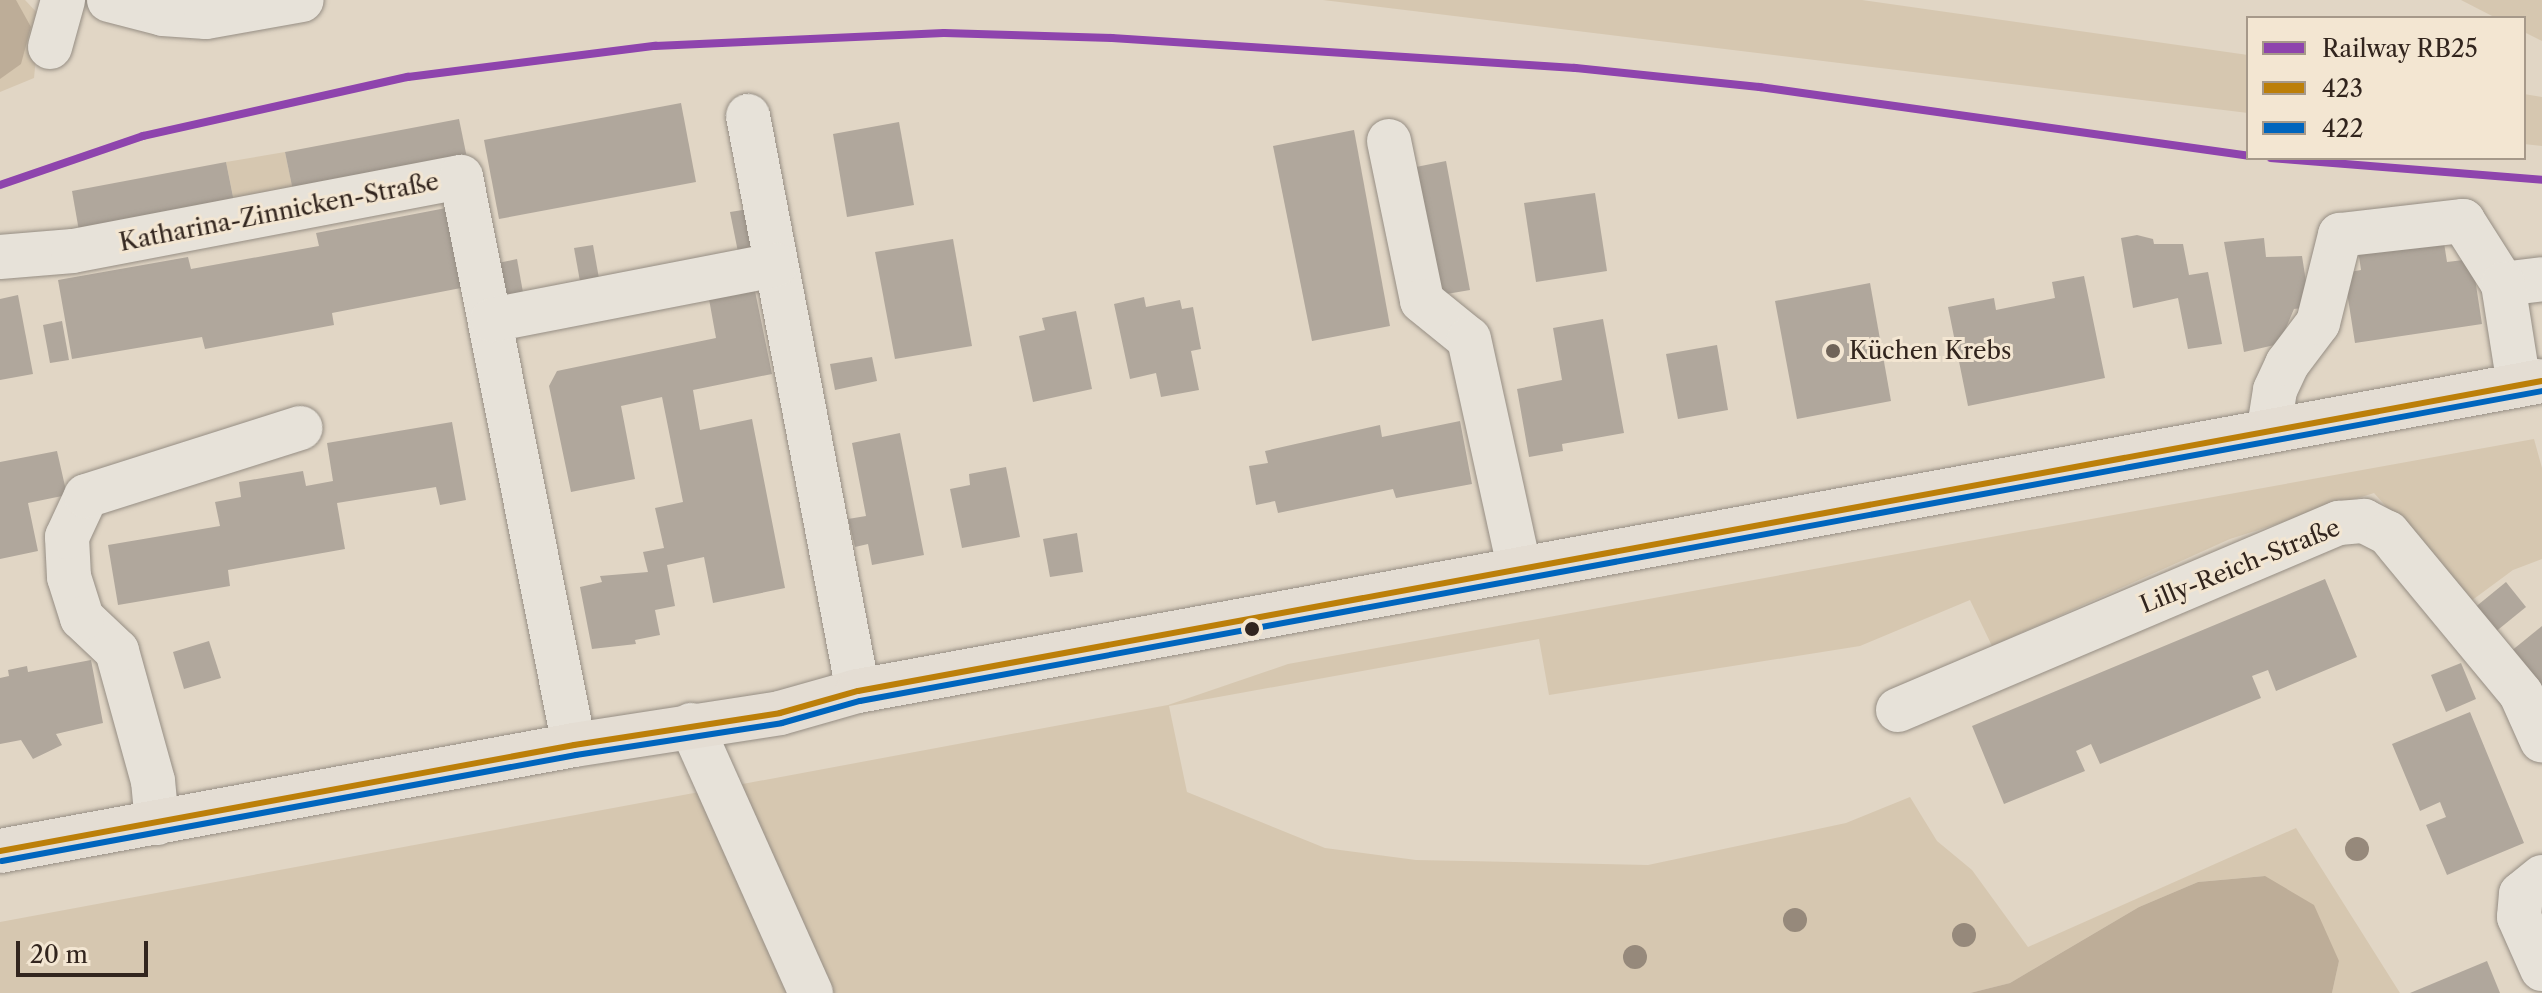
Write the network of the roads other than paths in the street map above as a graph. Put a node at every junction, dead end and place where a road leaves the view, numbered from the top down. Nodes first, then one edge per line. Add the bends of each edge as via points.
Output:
1 (63, 0) edge
2 (109, 0) edge
3 (302, 0) edge
4 (50, 47) dead end
5 (748, 116) dead end
6 (1389, 141) dead end
7 (0, 257) edge
8 (776, 265) junction
9 (2522, 282) edge
10 (492, 320) junction
11 (2530, 383) edge
12 (301, 428) dead end
13 (2269, 428) junction
14 (1519, 567) junction
15 (858, 691) junction
16 (1898, 710) dead end
17 (691, 725) junction
18 (2542, 741) edge
19 (574, 745) junction
20 (157, 823) junction
21 (0, 851) edge
22 (2542, 877) edge
23 (2542, 969) edge
24 (811, 993) edge

1 - 4 street
2 - 3 street via 163,14 206,17
5 - 8 street
6 - 14 street via 1422,301 1469,339
7 - 10 street, Katharina-Zinnicken-Straße via 73,251 461,177
8 - 10 street
8 - 15 street
9 - 11 street
9 - 13 street via 2463,221 2340,235 2318,323 2287,364 2275,390
10 - 19 street, Katharina-Zinnicken-Straße
11 - 13 main road
12 - 20 street via 86,496 67,537 69,577 82,618 117,651 153,781
13 - 14 main road
14 - 15 main road
15 - 17 main road via 780,713
16 - 18 street, Lilly-Reich-Straße via 2339,523 2364,521 2388,533 2521,694
17 - 19 main road
17 - 24 street
19 - 20 main road
20 - 21 main road
22 - 23 street via 2521,894 2519,917

